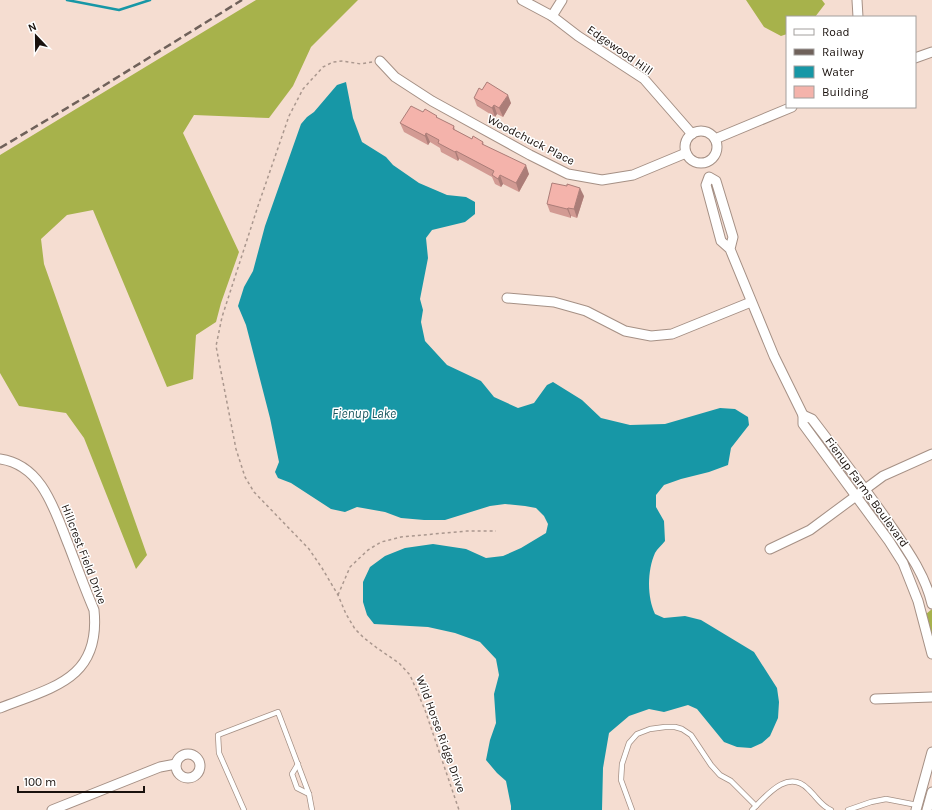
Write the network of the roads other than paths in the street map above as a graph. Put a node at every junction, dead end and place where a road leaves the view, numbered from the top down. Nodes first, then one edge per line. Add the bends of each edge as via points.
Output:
1 (522, 0) edge
2 (562, 0) edge
3 (857, 0) edge
4 (552, 16) junction
5 (858, 16) edge
6 (932, 52) edge
7 (916, 58) edge
8 (380, 61) road end
9 (790, 108) edge
10 (692, 134) junction
11 (715, 139) junction
12 (686, 153) junction
13 (704, 163) junction
14 (507, 298) dead end
15 (751, 302) junction
16 (803, 415) junction
17 (932, 454) edge
18 (0, 459) edge
19 (865, 488) junction
20 (856, 495) junction
21 (770, 549) dead end
22 (931, 598) edge
23 (918, 601) junction
24 (932, 654) edge
25 (932, 697) edge
26 (875, 699) dead end
27 (0, 708) edge
28 (932, 752) edge
29 (176, 764) dead end
30 (298, 764) junction
31 (932, 792) edge
32 (309, 794) junction
33 (756, 806) junction
34 (917, 807) edge
35 (52, 810) edge
36 (244, 810) edge
37 (312, 810) edge
38 (632, 810) edge
39 (752, 810) edge
40 (831, 810) edge
41 (848, 810) edge
42 (927, 810) edge

1 - 4 street, Edgewood Hill
2 - 4 street
3 - 5 street
4 - 10 street, Edgewood Hill via 644,79
6 - 7 street
8 - 12 street, Woodchuck Place via 395,76 432,101 568,174 602,180 632,175
9 - 11 street
10 - 11 street via 707,132
10 - 12 street via 686,142
11 - 13 street via 716,154
12 - 13 street via 694,161
13 - 15 street, Fienup Farms Boulevard via 709,177 716,181 733,237 730,249
14 - 15 street via 554,302 586,311 625,331 651,336 672,334
15 - 16 street, Fienup Farms Boulevard
16 - 19 street, Fienup Farms Boulevard via 812,419
16 - 20 street, Fienup Farms Boulevard via 802,424
17 - 19 street via 882,476
18 - 27 street, Hillcrest Field Drive via 18,464 29,472 49,497 94,610 95,626 89,655 81,667 56,686
19 - 20 street
19 - 22 street, Fienup Farms Boulevard via 912,557
20 - 21 street via 810,530
20 - 23 street, Fienup Farms Boulevard via 903,563
22 - 23 street
23 - 24 street, Fienup Farms Boulevard
25 - 26 street
28 - 34 street
29 - 35 street via 160,767
30 - 32 lane
30 - 32 lane via 292,774 297,788
30 - 36 lane via 278,712 218,735 220,753
31 - 42 street
32 - 37 lane
33 - 38 lane via 711,766 691,736 682,729 664,727 637,734 629,743 622,764 621,780
33 - 39 lane
33 - 40 lane via 779,785 794,781 802,783
34 - 41 lane via 886,799

